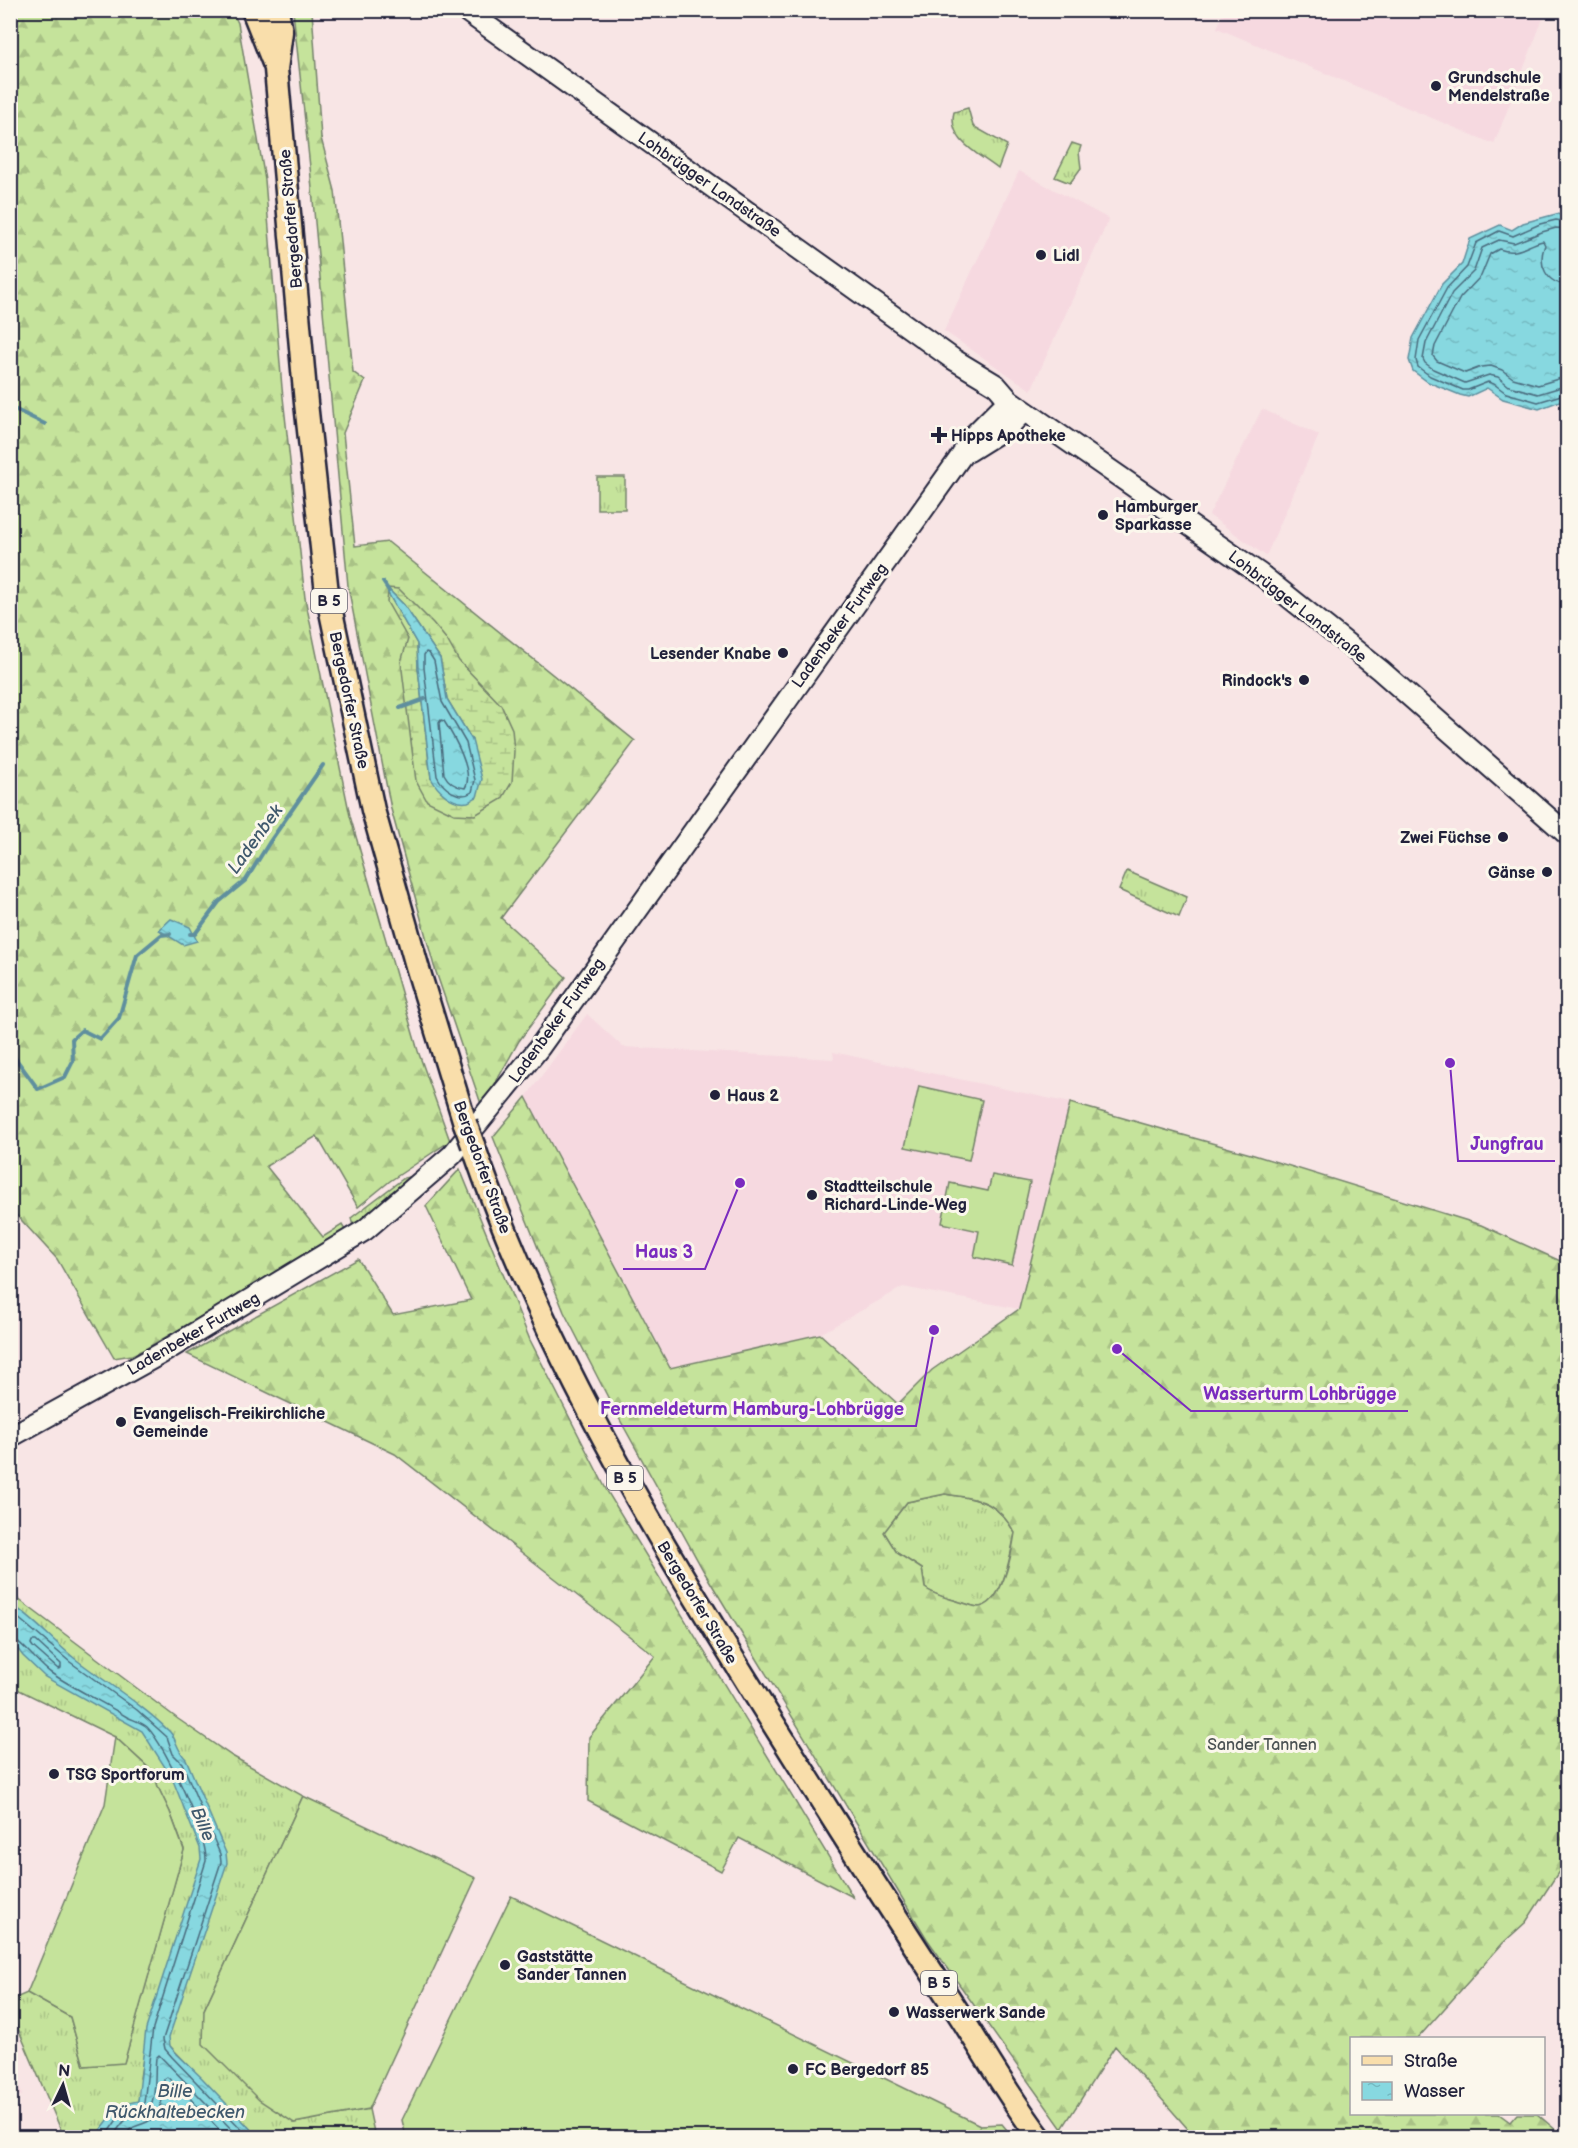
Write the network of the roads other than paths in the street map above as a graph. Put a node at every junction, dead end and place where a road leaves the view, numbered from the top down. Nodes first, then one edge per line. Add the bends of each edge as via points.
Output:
1 (253, 10) edge
2 (277, 10) edge
3 (465, 10) edge
4 (276, 69) junction
5 (1017, 405) junction
6 (1568, 835) edge
7 (472, 1130) junction
8 (10, 1437) edge
9 (1041, 2138) edge

1 - 4 main road, Bergedorfer Straße / B 5
2 - 4 main road, Bergedorfer Straße / B 5 via 281,32
3 - 5 street, Lohbrügger Landstraße via 953,359 987,390
4 - 7 main road, Bergedorfer Straße / B 5 via 327,593 373,810 417,966
5 - 6 street, Lohbrügger Landstraße via 1260,574 1380,670
5 - 7 street, Ladenbeker Furtweg via 1009,426 962,455 539,1048
7 - 8 street, Ladenbeker Furtweg via 452,1155 365,1230 162,1353
7 - 9 main road, Bergedorfer Straße / B 5 via 509,1238 614,1457 686,1584

